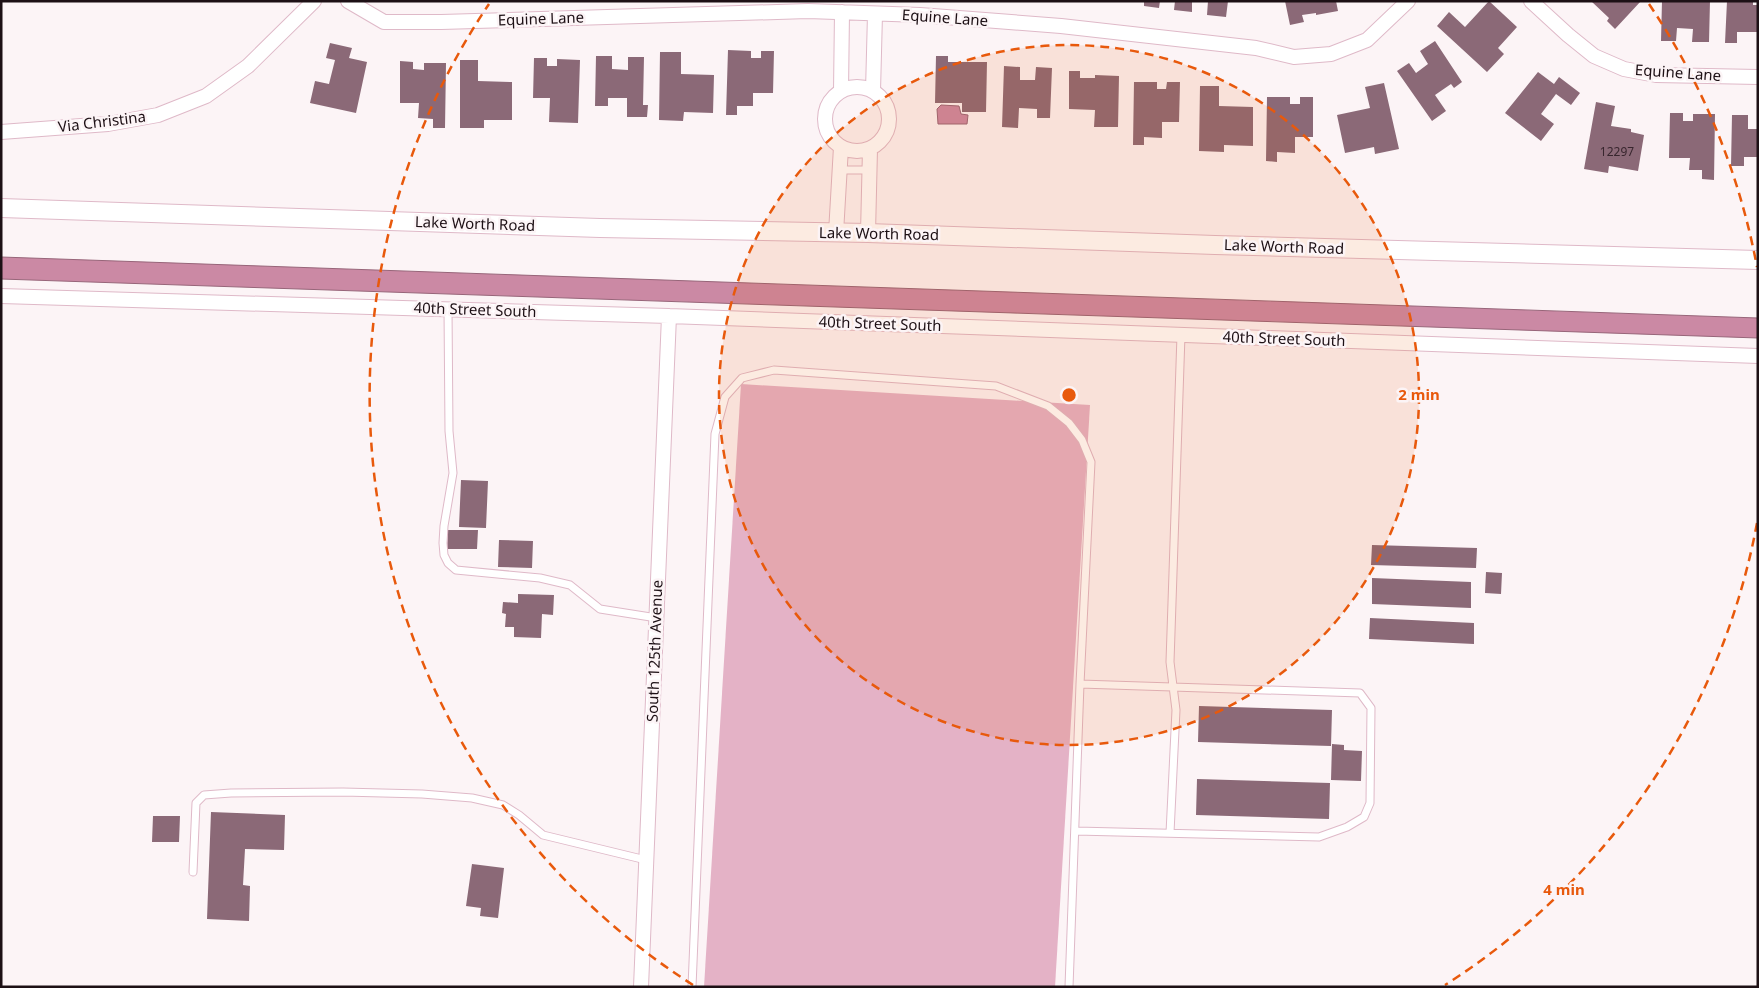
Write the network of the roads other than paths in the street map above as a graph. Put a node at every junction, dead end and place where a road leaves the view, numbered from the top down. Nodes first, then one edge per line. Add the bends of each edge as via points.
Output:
1 (314, 1) edge
2 (348, 1) edge
3 (1408, 1) edge
4 (1531, 1) edge
5 (842, 12) junction
6 (875, 14) junction
7 (1758, 77) edge
8 (842, 91) junction
9 (873, 91) junction
10 (1, 132) edge
11 (841, 147) junction
12 (870, 149) junction
13 (840, 170) junction
14 (870, 170) junction
15 (1, 208) edge
16 (836, 233) junction
17 (868, 233) junction
18 (1758, 260) edge
19 (1, 296) edge
20 (448, 310) junction
21 (670, 316) junction
22 (1181, 335) junction
23 (1758, 356) edge
24 (657, 618) junction
25 (1080, 684) junction
26 (1173, 687) junction
27 (1076, 831) junction
28 (1170, 833) junction
29 (646, 860) junction
30 (193, 872) dead end
31 (641, 987) edge
32 (692, 987) edge
33 (1069, 987) edge

1 - 10 street, Via Christina via 248,66 206,96 158,115 108,124
2 - 5 street, Equine Lane via 384,22
3 - 6 street, Equine Lane via 1366,40 1332,54 1294,57 1256,48 1061,26
4 - 7 street, Equine Lane via 1594,56 1624,69 1656,75
5 - 6 street, Equine Lane
5 - 8 street
6 - 9 street
8 - 9 street via 863,88
8 - 11 street via 833,98 825,119 827,130
9 - 12 street via 884,102 890,116 885,136
11 - 12 street via 855,151
11 - 13 street
12 - 14 street
13 - 14 lane
13 - 16 street
14 - 17 street
15 - 16 street, Lake Worth Road
16 - 17 street, Lake Worth Road
17 - 18 street, Lake Worth Road
19 - 20 street, 40th Street South
20 - 21 street, 40th Street South
20 - 24 lane via 449,431 453,473 442,543 448,563 456,570 540,578 570,585 600,609
21 - 22 street, 40th Street South
21 - 24 street, South 125th Avenue
22 - 23 street, 40th Street South
22 - 26 lane via 1170,662
24 - 29 street, South 125th Avenue
25 - 26 lane
25 - 27 lane
25 - 32 lane via 1091,462 1082,440 1069,423 1048,406 996,386 774,370 742,378 726,397 715,434
26 - 28 lane via 1176,710
26 - 28 lane via 1360,693 1371,708 1370,803 1364,817 1319,837
27 - 28 lane
27 - 33 lane
29 - 30 lane via 543,835 503,805 488,801 392,793 231,793 204,796 196,803
29 - 31 street, South 125th Avenue

